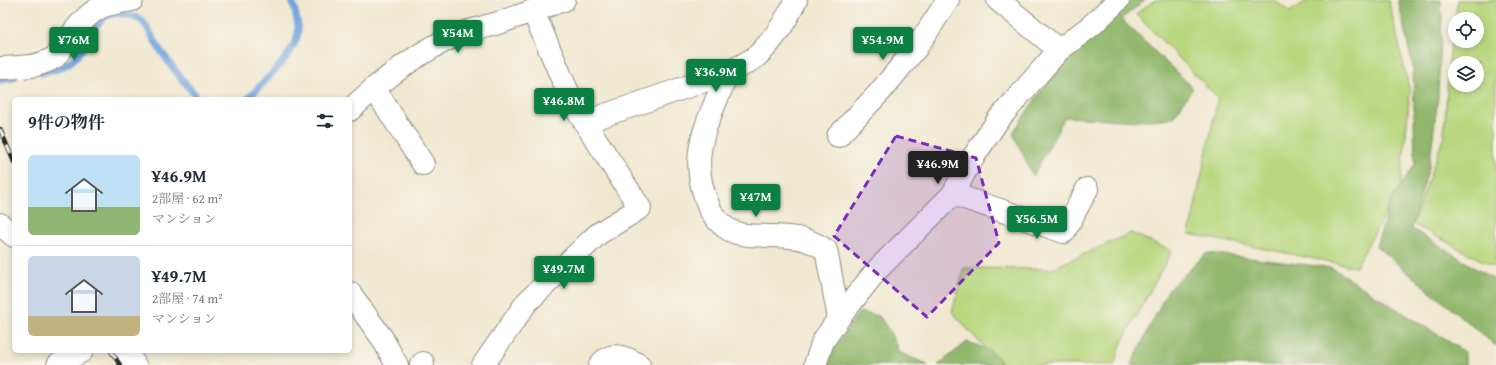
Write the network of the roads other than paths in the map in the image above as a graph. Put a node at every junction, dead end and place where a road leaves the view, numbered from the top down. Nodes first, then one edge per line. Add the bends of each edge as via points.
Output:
1 (132, 0) edge
2 (564, 0) edge
3 (796, 0) edge
4 (948, 0) edge
5 (1118, 0) edge
6 (1007, 3) edge
7 (534, 11) junction
8 (1059, 50) junction
9 (0, 68) edge
10 (727, 73) junction
11 (374, 88) junction
12 (352, 108) edge
13 (585, 122) junction
14 (838, 136) dead end
15 (423, 164) dead end
16 (1087, 189) dead end
17 (954, 194) junction
18 (0, 224) edge
19 (12, 234) edge
20 (352, 296) edge
21 (839, 318) junction
22 (126, 353) edge
23 (135, 365) edge
24 (397, 365) edge
25 (483, 365) edge
26 (600, 365) edge
27 (639, 365) edge
28 (815, 365) edge

1 - 9 street via 96,10 49,61
2 - 7 street
3 - 10 street via 791,12 757,56
4 - 14 street via 917,47 879,93
5 - 8 street via 1092,25
6 - 8 street
7 - 11 street via 460,33 434,47
7 - 13 street via 574,104
8 - 17 street via 998,120 970,162
10 - 13 street
10 - 21 street via 704,126 700,144 700,183 713,216 737,233 800,238 826,250
11 - 12 street
11 - 15 street
13 - 25 street via 640,208 598,234 527,302
16 - 17 street via 1064,232
17 - 21 street via 876,271
18 - 19 street
20 - 24 street via 382,338
21 - 28 street via 823,341
22 - 23 street
26 - 27 street via 604,360 614,356 626,357

